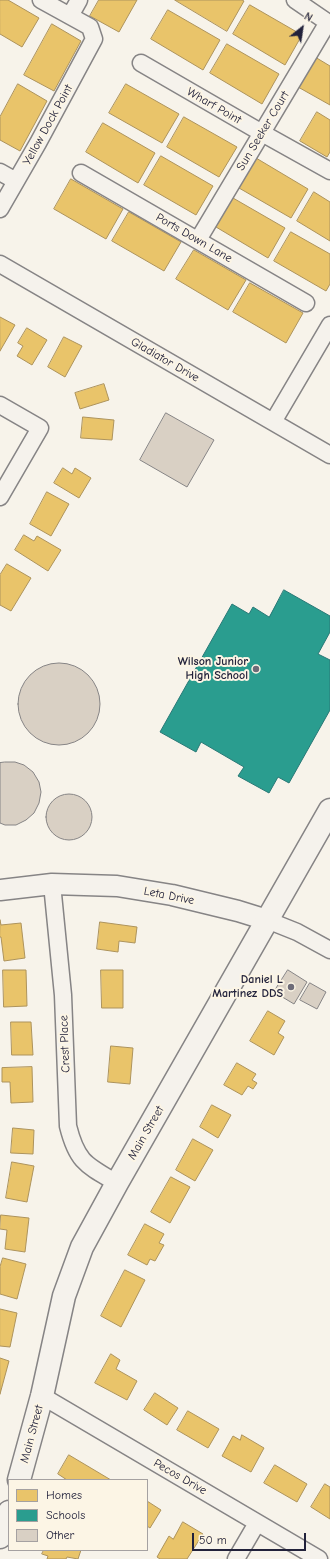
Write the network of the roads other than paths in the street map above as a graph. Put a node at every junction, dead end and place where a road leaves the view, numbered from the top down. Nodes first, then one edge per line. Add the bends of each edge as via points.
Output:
1 (41, 0) edge
2 (79, 0) edge
3 (295, 0) edge
4 (70, 16) junction
5 (329, 23) edge
6 (141, 63) dead end
7 (262, 133) junction
8 (330, 171) edge
9 (0, 172) edge
10 (81, 173) dead end
11 (16, 181) junction
12 (0, 209) edge
13 (198, 240) junction
14 (0, 264) edge
15 (306, 303) dead end
16 (330, 325) edge
17 (0, 404) edge
18 (273, 422) junction
19 (330, 455) edge
20 (0, 497) edge
21 (330, 810) edge
22 (52, 884) junction
23 (0, 890) edge
24 (267, 920) junction
25 (330, 950) edge
26 (117, 1183) junction
27 (42, 1396) junction
28 (19, 1479) edge
29 (8, 1515) edge
30 (257, 1523) junction
31 (0, 1537) edge
32 (236, 1559) edge
33 (318, 1559) edge

1 - 4 street
2 - 4 street
3 - 5 street
4 - 11 street, Yellow Dock Point via 90,27 94,39
5 - 7 street, Sun Seeker Court
6 - 7 street, Wharf Point
7 - 8 street, Wharf Point
7 - 13 street, Sun Seeker Court
9 - 11 street
10 - 13 street, Ports Down Lane
11 - 12 street, Yellow Dock Point
13 - 15 street, Ports Down Lane
14 - 18 street, Gladiator Drive
16 - 18 street
17 - 20 street via 40,428
18 - 19 street, Gladiator Drive
21 - 24 main road, Main Street
22 - 23 street, Leta Drive
22 - 24 street, Leta Drive via 139,889
22 - 26 street, Crest Place via 63,995 68,1126 72,1144 80,1158 91,1168
24 - 25 street, Leta Drive via 297,932
24 - 26 main road, Main Street
26 - 27 main road, Main Street via 82,1247 72,1271
27 - 28 main road, Main Street
27 - 30 street, Pecos Drive
29 - 31 main road
30 - 32 street
30 - 33 street, Pecos Drive

